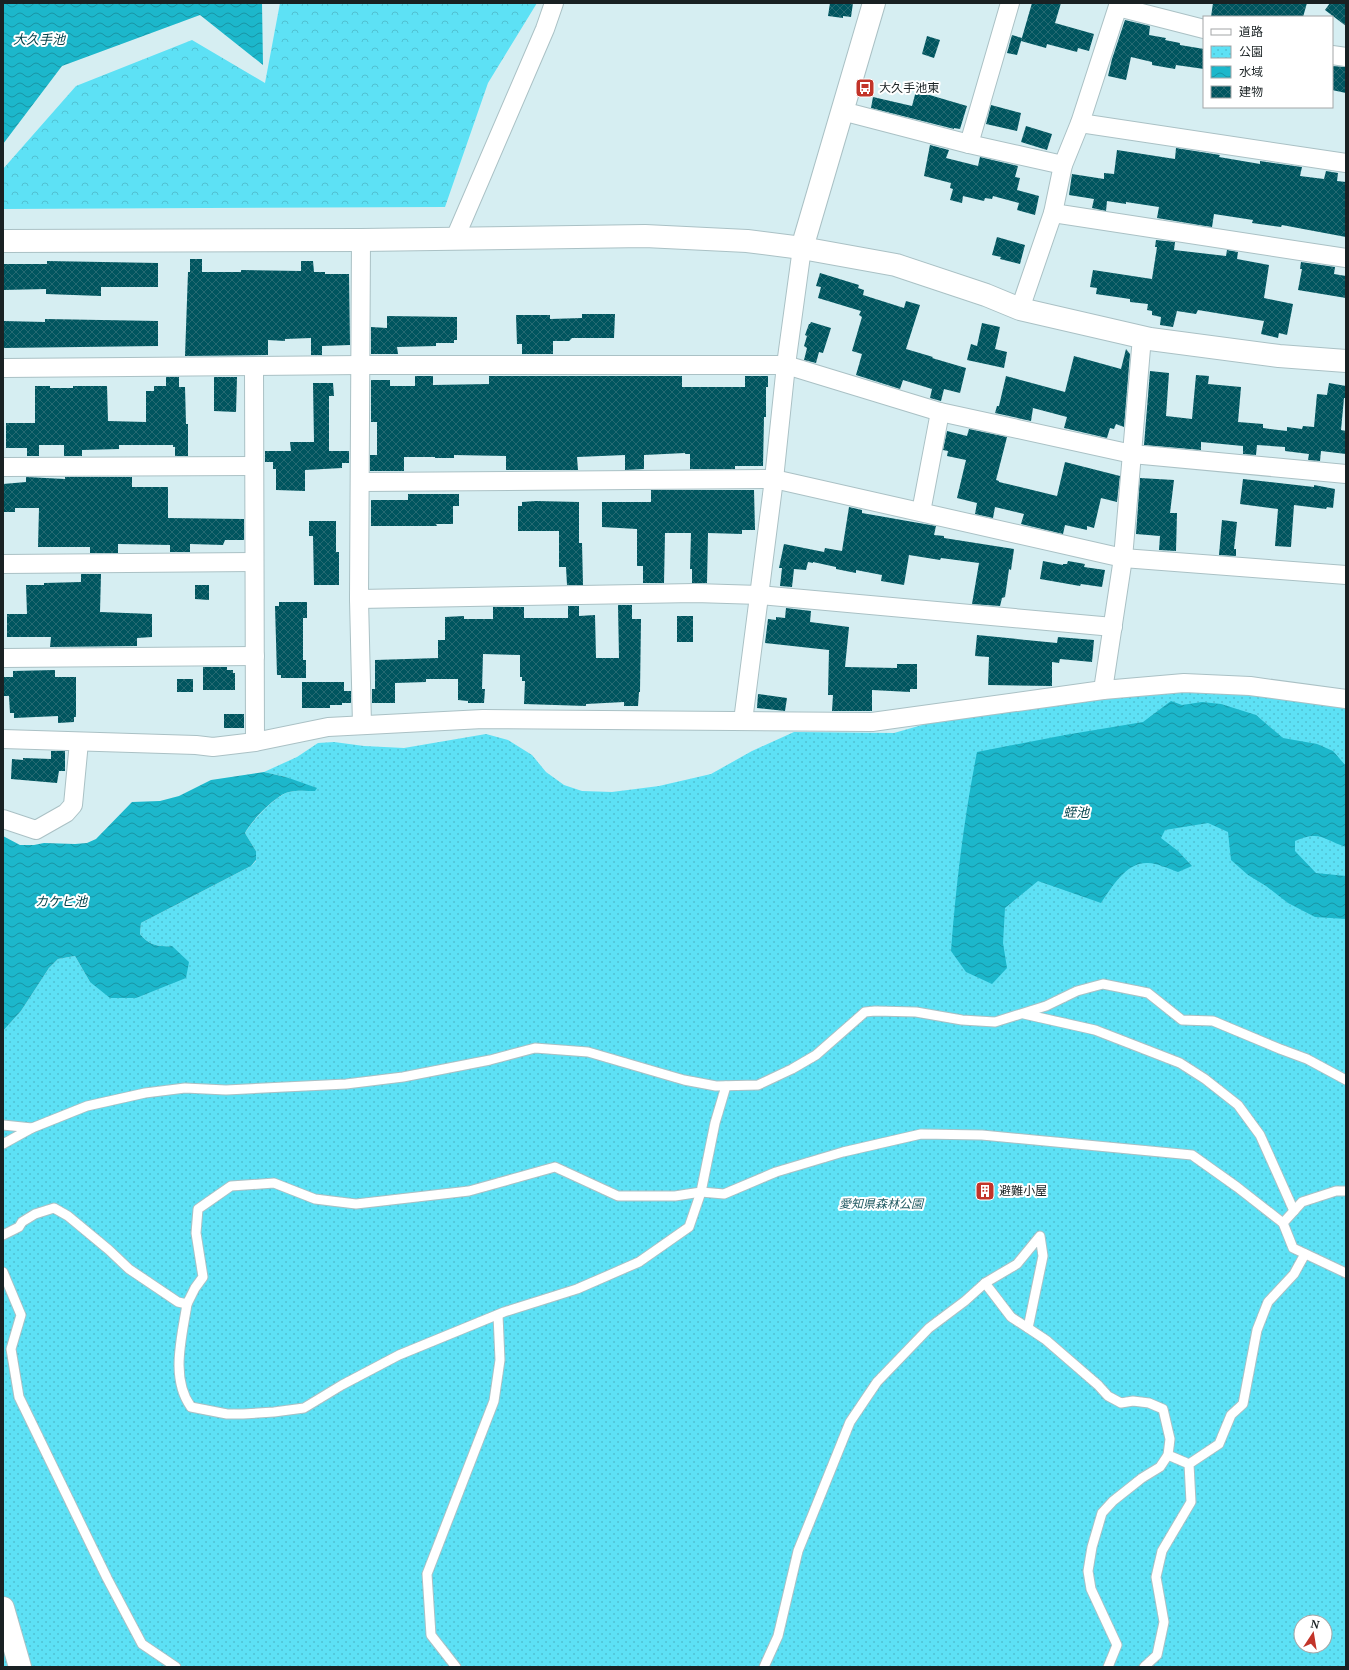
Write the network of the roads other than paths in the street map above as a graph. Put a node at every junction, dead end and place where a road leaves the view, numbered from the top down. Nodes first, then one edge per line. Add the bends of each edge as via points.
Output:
1 (554, 3) edge
2 (874, 3) edge
3 (1010, 3) edge
4 (1118, 5) edge
5 (1203, 29) edge
6 (1333, 55) edge
7 (1346, 57) edge
8 (842, 111) junction
9 (1080, 123) junction
10 (969, 144) junction
11 (1346, 163) edge
12 (1063, 165) junction
13 (1053, 213) junction
14 (455, 238) junction
15 (361, 240) junction
16 (3, 241) edge
17 (802, 248) junction
18 (1346, 258) edge
19 (1020, 309) junction
20 (1142, 337) junction
21 (1346, 361) edge
22 (361, 365) junction
23 (786, 365) junction
24 (254, 367) junction
25 (3, 368) edge
26 (940, 412) junction
27 (1132, 454) junction
28 (254, 466) junction
29 (3, 467) edge
30 (1346, 474) edge
31 (774, 479) junction
32 (360, 482) junction
33 (921, 512) junction
34 (1123, 558) junction
35 (254, 562) junction
36 (3, 564) edge
37 (1346, 575) edge
38 (760, 595) junction
39 (360, 598) junction
40 (1113, 627) junction
41 (254, 656) junction
42 (3, 658) edge
43 (1103, 690) junction
44 (1346, 699) edge
45 (743, 721) junction
46 (362, 725) junction
47 (3, 739) edge
48 (79, 742) junction
49 (255, 742) junction
50 (3, 819) edge
51 (1023, 1013) junction
52 (1346, 1080) edge
53 (726, 1086) junction
54 (3, 1125) edge
55 (32, 1128) junction
56 (3, 1144) edge
57 (1346, 1191) edge
58 (701, 1192) junction
59 (1294, 1211) junction
60 (1283, 1223) junction
61 (4, 1233) edge
62 (1305, 1254) junction
63 (3, 1272) edge
64 (1346, 1273) edge
65 (985, 1283) junction
66 (187, 1304) junction
67 (498, 1315) junction
68 (1028, 1328) junction
69 (1168, 1455) junction
70 (1189, 1464) junction
71 (3, 1608) edge
72 (20, 1667) edge
73 (176, 1667) edge
74 (456, 1667) edge
75 (764, 1667) edge
76 (1108, 1667) edge
77 (1144, 1667) edge

1 - 14 street
2 - 8 street
3 - 10 street
4 - 5 street
4 - 9 street
6 - 7 street
8 - 10 street
8 - 17 street
9 - 11 street
9 - 12 street
10 - 12 street
12 - 13 street
13 - 18 street
13 - 19 street
14 - 15 street
14 - 17 street via 645,236 747,241
15 - 16 street
15 - 22 street
17 - 19 street via 896,265
17 - 23 street
19 - 20 street
20 - 21 street via 1279,356
20 - 27 street
22 - 23 street
22 - 24 street
22 - 32 street
23 - 26 street
23 - 31 street
24 - 25 street
24 - 28 street
26 - 27 street
26 - 33 street
27 - 30 street
27 - 34 street
28 - 29 street
28 - 35 street
31 - 32 street
31 - 33 street
31 - 38 street
32 - 39 street
33 - 34 street
34 - 37 street
34 - 40 street
35 - 36 street
35 - 41 street
38 - 39 street
38 - 40 street
38 - 45 street
39 - 46 street
40 - 43 street
41 - 42 street
41 - 49 street
43 - 44 street via 1184,683 1250,686
43 - 45 street via 872,722
45 - 46 street via 483,719
46 - 49 street via 328,727
47 - 48 street
48 - 49 street via 214,747
48 - 50 street via 73,805 66,813 36,830
51 - 52 lane via 1046,1006 1077,991 1103,984 1148,993 1182,1020 1214,1021 1307,1058
51 - 53 lane via 995,1022 962,1020 916,1012 866,1012 816,1055 792,1069 758,1084
51 - 59 lane via 1102,1032 1180,1063 1205,1080 1238,1105 1260,1135
53 - 55 lane via 684,1080 588,1052 535,1048 490,1060 403,1077 346,1084 226,1090 185,1088 145,1093 87,1106
53 - 58 lane via 715,1123
54 - 55 lane
55 - 56 lane
57 - 59 lane via 1336,1191 1302,1202
58 - 60 lane via 724,1194 776,1172 843,1152 921,1134 982,1135 1192,1155
58 - 66 lane via 675,1196 618,1196 555,1167 469,1191 356,1204 315,1199 274,1183 231,1186 198,1209 196,1233 203,1277
58 - 67 lane via 689,1227 639,1262 577,1289
59 - 60 lane
60 - 62 lane via 1293,1248
61 - 66 lane via 19,1227 35,1214 54,1208 68,1216 129,1269 178,1302
62 - 64 lane
62 - 70 lane via 1294,1274 1268,1302 1257,1330 1243,1404 1231,1415 1219,1444
63 - 73 lane via 21,1315 11,1349 19,1397 142,1644
65 - 68 lane via 1011,1317
65 - 68 lane via 1017,1264 1040,1236 1043,1256
65 - 75 lane via 965,1302 929,1328 878,1382 850,1422 798,1551 778,1636
66 - 67 lane via 179,1368 186,1400 191,1407 227,1414 304,1408 399,1355
67 - 74 lane via 500,1360 494,1401 427,1574 431,1635
68 - 69 lane via 1046,1340 1108,1396 1121,1403 1149,1403 1163,1409 1170,1439
69 - 70 lane
69 - 76 lane via 1160,1467 1112,1501 1102,1513 1092,1547 1088,1571 1091,1589 1117,1645
70 - 77 lane via 1191,1502 1162,1551 1156,1577 1164,1622 1157,1655
71 - 72 street

